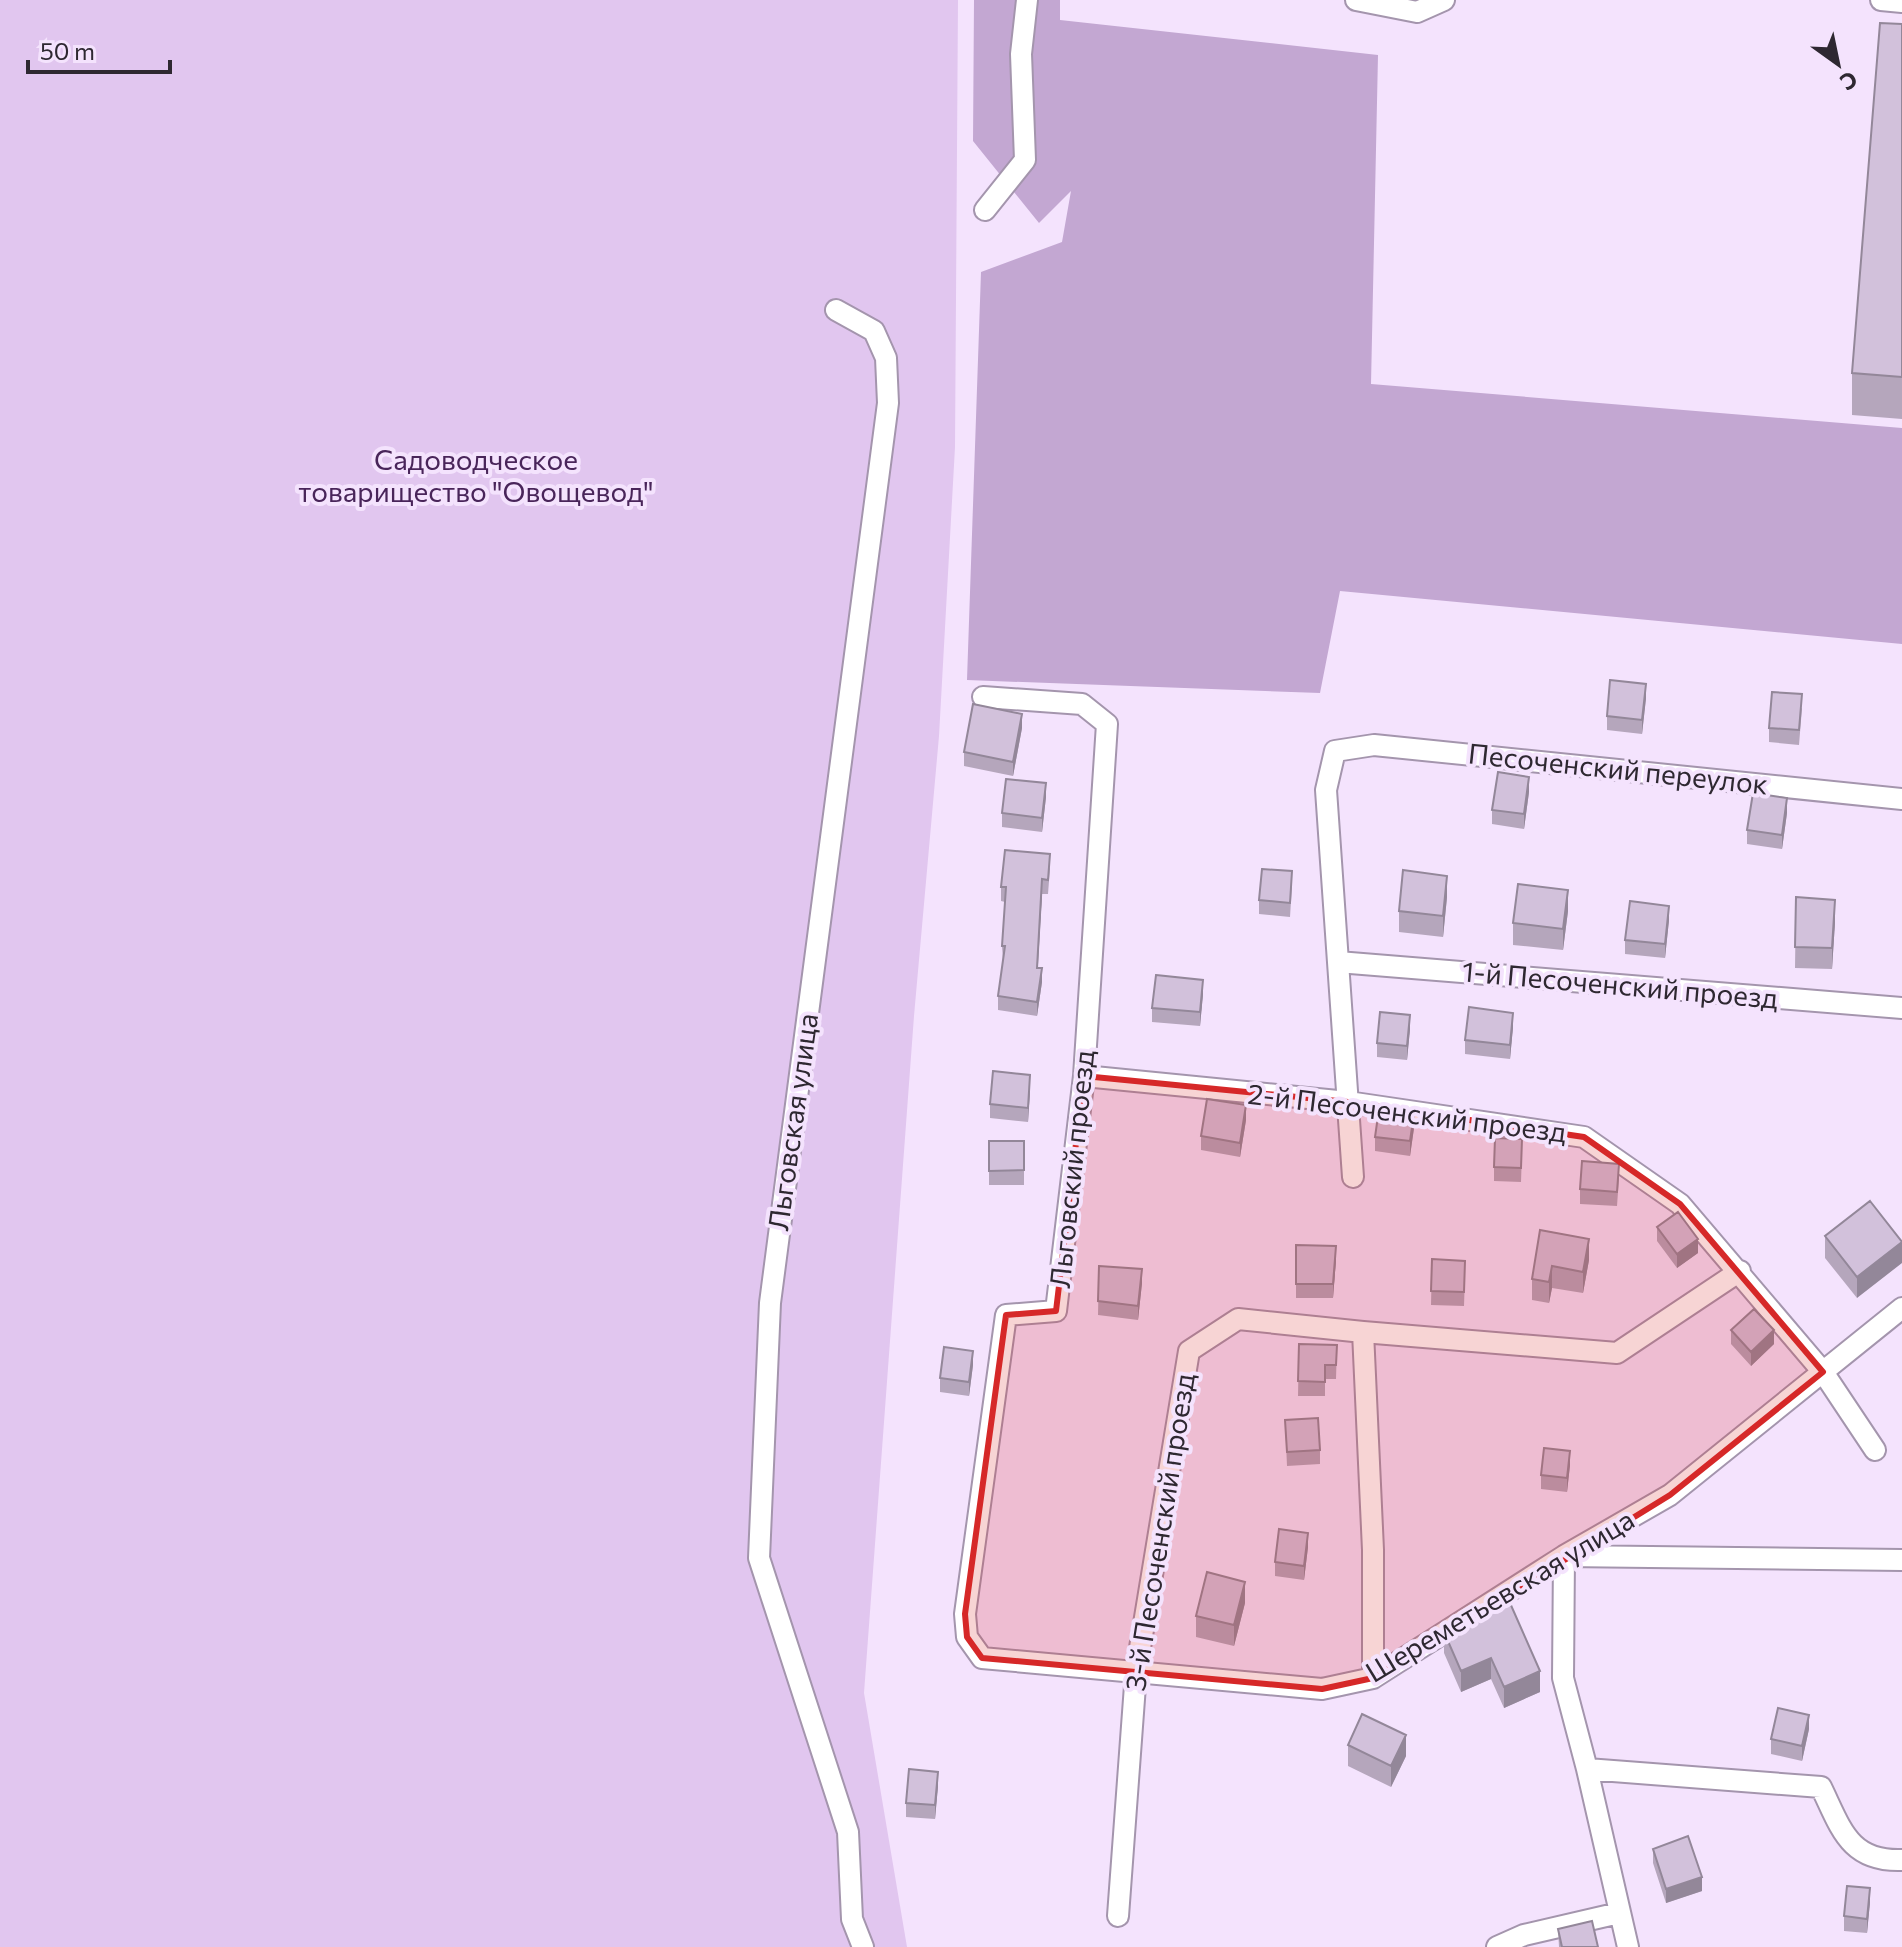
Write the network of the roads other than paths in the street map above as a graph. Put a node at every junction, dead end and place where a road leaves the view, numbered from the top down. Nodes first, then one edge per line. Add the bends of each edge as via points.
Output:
1 (1027, 0) edge
2 (1356, 0) edge
3 (1444, 0) edge
4 (1881, 0) edge
5 (1902, 2) edge
6 (985, 210) dead end
7 (836, 310) dead end
8 (983, 697) dead end
9 (1902, 799) edge
10 (1338, 962) junction
11 (1902, 1008) edge
12 (1084, 1076) junction
13 (1348, 1102) junction
14 (1353, 1177) dead end
15 (1740, 1271) junction
16 (1899, 1317) edge
17 (1363, 1332) junction
18 (1823, 1372) junction
19 (1875, 1450) dead end
20 (1564, 1556) junction
21 (1902, 1560) edge
22 (982, 1658) joint
23 (1136, 1672) junction
24 (1373, 1678) junction
25 (1587, 1769) junction
26 (1902, 1860) edge
27 (1619, 1913) junction
28 (1118, 1916) dead end
29 (863, 1947) edge
30 (1497, 1947) edge
31 (1628, 1947) edge

1 - 6 street via 1021,54 1025,160
2 - 3 street via 1417,12
4 - 5 street
7 - 29 street, Льговская улица via 874,331 886,358 888,403 770,1303 759,1558 848,1832 852,1919
8 - 12 street, Льговский проезд via 1082,704 1107,724
9 - 10 street, Песоченский переулок via 1374,745 1335,751 1326,790
10 - 11 street, 1-й Песоченский проезд
10 - 13 street
12 - 13 street, 2-й Песоченский проезд
12 - 22 street, Льговский проезд via 1056,1311 1006,1315 965,1614 967,1637
13 - 14 street
13 - 15 street, 2-й Песоченский проезд via 1584,1137 1680,1204
15 - 17 street, 3-й Песоченский проезд via 1617,1353
15 - 18 street, 2-й Песоченский проезд
16 - 18 street, Шереметьевская улица
17 - 23 street, 3-й Песоченский проезд via 1238,1319 1189,1351
17 - 24 street
18 - 19 street, 2-й Песоченский проезд
18 - 20 street, Шереметьевская улица via 1670,1495
20 - 21 street
20 - 24 street, Шереметьевская улица
20 - 25 street via 1563,1678
22 - 23 street, Шереметьевская улица
23 - 24 street, Шереметьевская улица via 1322,1689
23 - 28 street, 3-й Песоченский проезд
25 - 26 street via 1821,1787 1847,1841 1879,1860
25 - 27 street
27 - 30 street via 1524,1935
27 - 31 street

